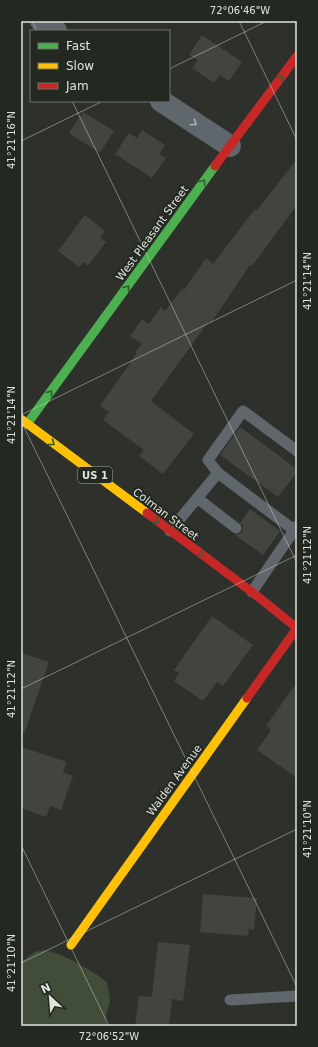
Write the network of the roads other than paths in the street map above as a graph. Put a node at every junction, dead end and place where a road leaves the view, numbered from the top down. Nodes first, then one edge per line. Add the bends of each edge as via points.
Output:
1 (41, 21) edge
2 (54, 30) edge
3 (297, 56) edge
4 (163, 102) edge
5 (230, 146) junction
6 (24, 422) edge
7 (297, 452) edge
8 (218, 473) junction
9 (197, 498) junction
10 (236, 528) dead end
11 (296, 528) edge
12 (170, 532) junction
13 (266, 551) dead end
14 (276, 558) junction
15 (252, 592) junction
16 (297, 628) edge
17 (71, 945) dead end
18 (297, 996) edge
19 (230, 1000) dead end

1 - 2 street
5 -> 3 street, West Pleasant Street
4 -> 5 street
6 -> 5 street, West Pleasant Street
6 -> 12 street, Colman Street / US 1
7 - 8 lane via 243,411 208,460
8 - 9 lane
8 - 11 lane
9 - 10 lane
9 - 12 lane
11 - 14 lane
12 -> 15 street, Colman Street / US 1
13 - 14 lane
14 - 15 lane
15 - 16 street, Colman Street / US 1
16 - 17 street, Walden Avenue
18 - 19 lane

